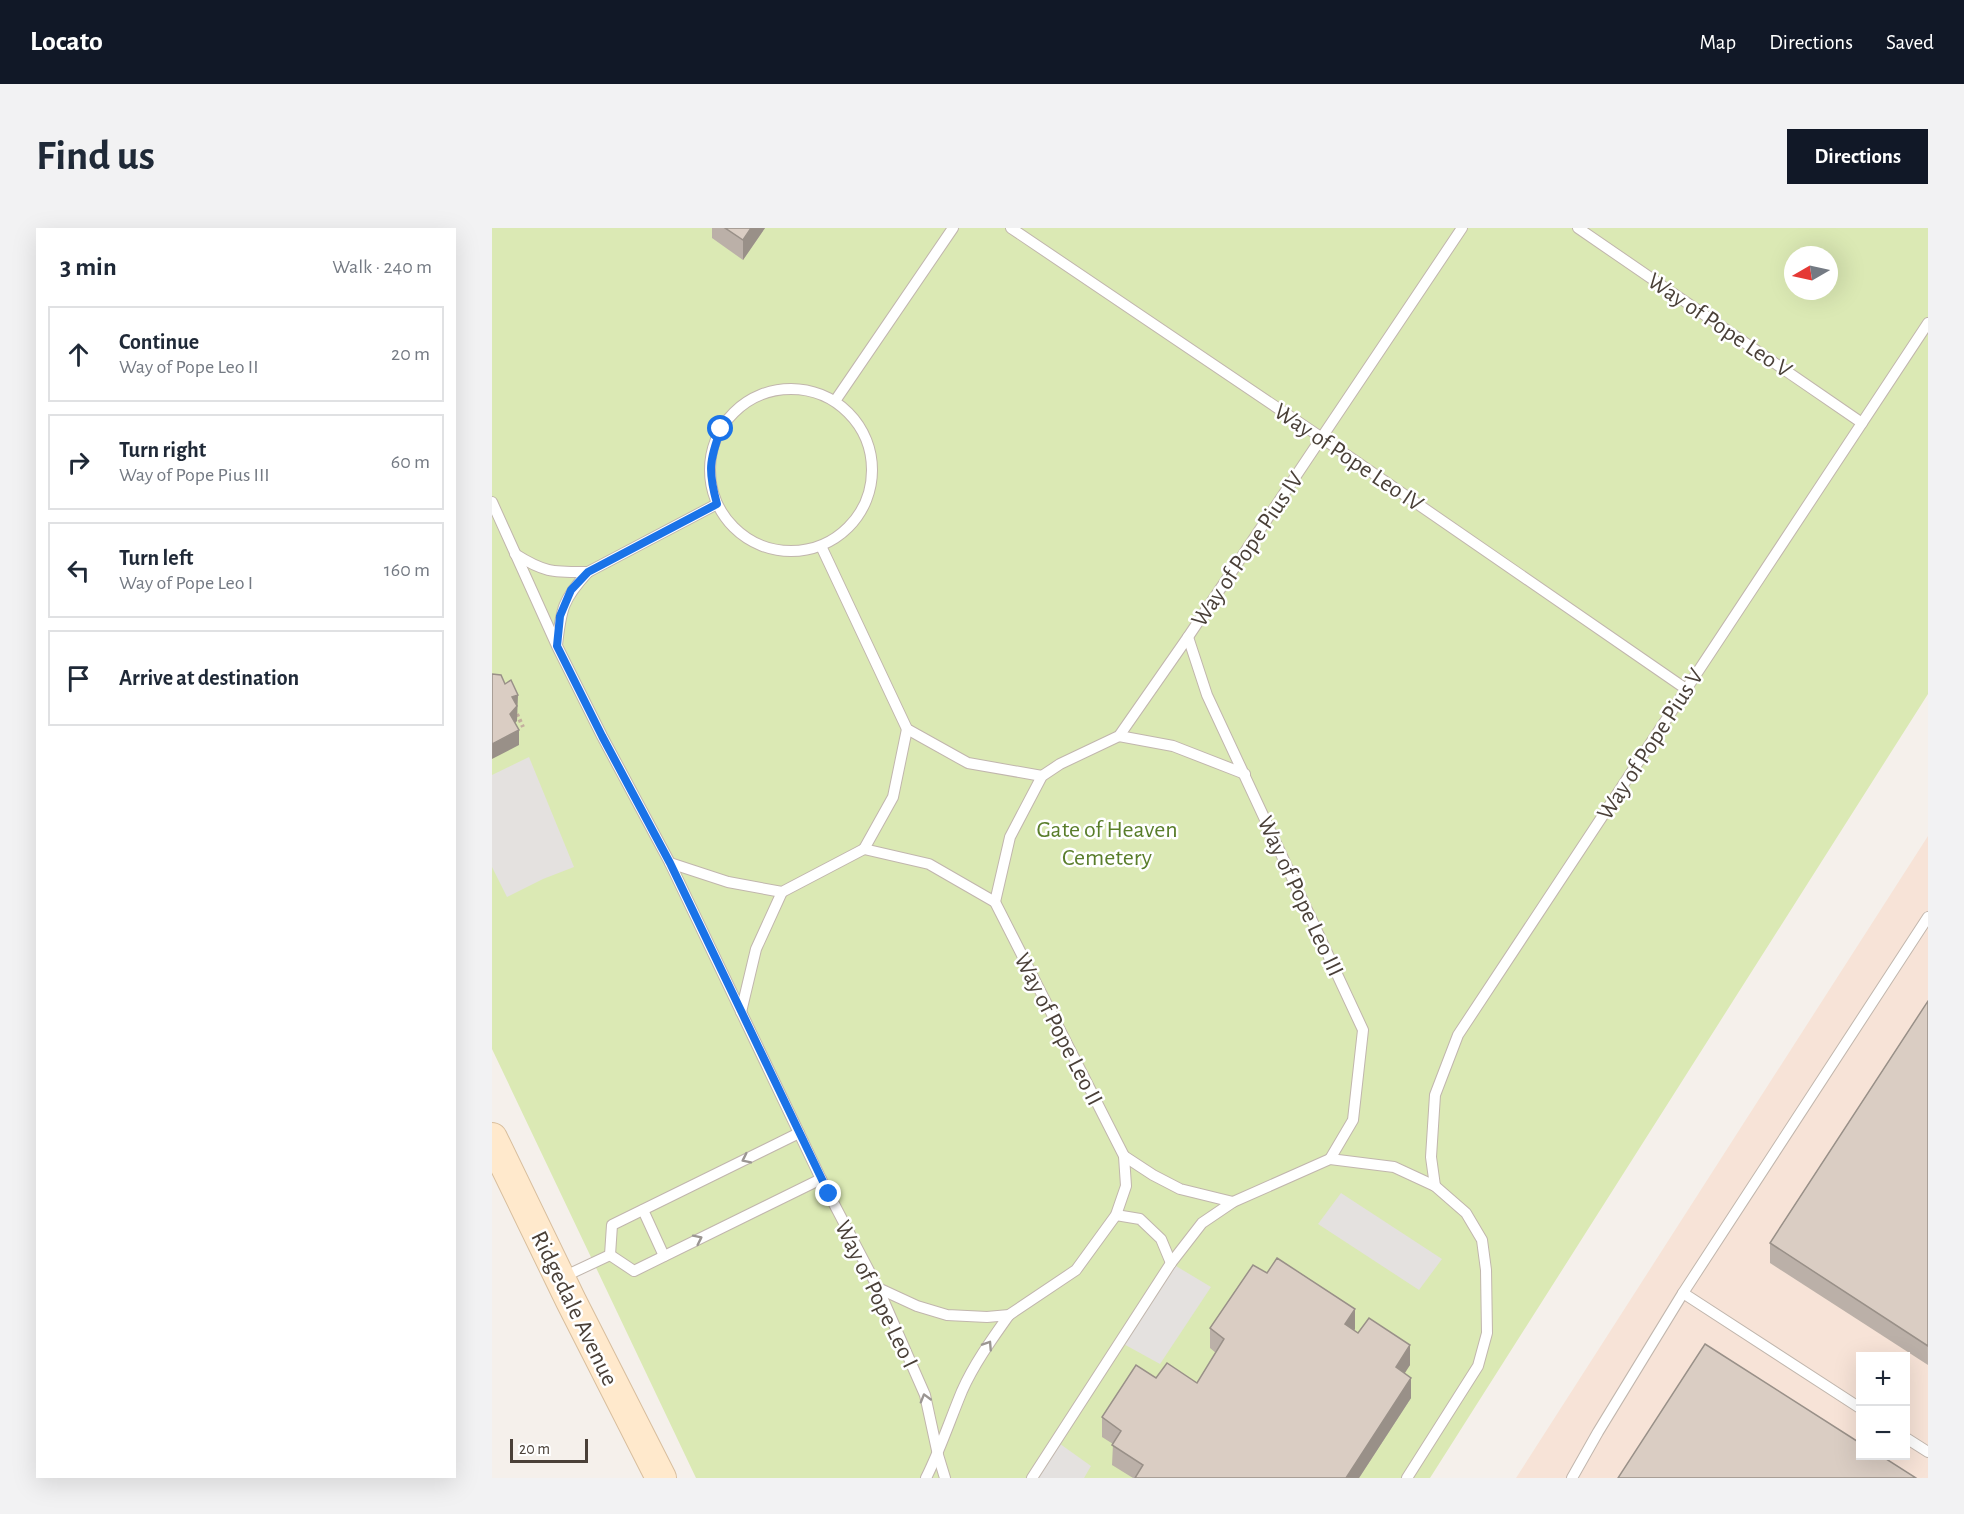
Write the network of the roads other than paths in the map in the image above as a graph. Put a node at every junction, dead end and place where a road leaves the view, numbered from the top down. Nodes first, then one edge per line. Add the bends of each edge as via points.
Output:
1 (953, 228) edge
2 (1011, 228) edge
3 (1462, 228) edge
4 (1578, 228) edge
5 (1928, 323) edge
6 (835, 401) junction
7 (1862, 423) junction
8 (1322, 438) junction
9 (492, 502) edge
10 (717, 504) junction
11 (821, 546) junction
12 (515, 554) junction
13 (588, 572) junction
14 (1188, 637) junction
15 (557, 646) junction
16 (1686, 689) junction
17 (907, 729) junction
18 (1119, 736) junction
19 (1245, 774) junction
20 (1042, 776) junction
21 (864, 849) junction
22 (670, 863) junction
23 (782, 892) junction
24 (994, 902) junction
25 (1928, 918) edge
26 (741, 1012) junction
27 (799, 1133) junction
28 (492, 1138) edge
29 (1124, 1156) junction
30 (1330, 1159) junction
31 (821, 1179) junction
32 (1435, 1186) junction
33 (1233, 1202) junction
34 (643, 1210) junction
35 (1116, 1215) junction
36 (610, 1255) junction
37 (664, 1256) junction
38 (1171, 1263) junction
39 (560, 1278) junction
40 (878, 1288) junction
41 (1683, 1293) junction
42 (1009, 1314) junction
43 (1857, 1406) edge
44 (1910, 1441) edge
45 (1928, 1452) edge
46 (938, 1455) junction
47 (661, 1478) edge
48 (926, 1478) edge
49 (945, 1478) edge
50 (1032, 1478) edge
51 (1407, 1478) edge
52 (1572, 1478) edge

1 - 6 lane
2 - 8 lane, Way of Pope Leo IV
3 - 8 lane, Way of Pope Pius IV
4 - 7 lane, Way of Pope Leo V
5 - 7 lane, Way of Pope Pius V
6 - 10 lane via 811,391 785,389 760,395 738,409 721,429 712,453 710,479
6 - 11 lane via 854,418 867,440 872,473 860,514 843,532
7 - 16 lane, Way of Pope Pius V
8 - 14 lane, Way of Pope Pius IV
8 - 16 lane, Way of Pope Leo IV
9 - 12 lane, Way of Pope Leo I
10 - 11 lane via 731,525 750,540 773,550
10 - 13 lane
11 - 17 lane
12 - 13 lane via 552,572
12 - 15 lane, Way of Pope Leo I
13 - 15 lane via 571,590 560,616
14 - 18 lane, Way of Pope Pius IV
14 - 19 lane, Way of Pope Leo III via 1207,695
15 - 22 lane, Way of Pope Leo I
16 - 32 lane, Way of Pope Pius V via 1458,1035 1435,1095 1431,1157
17 - 20 lane via 968,763
17 - 21 lane via 893,796
18 - 19 lane via 1173,746
18 - 20 lane, Way of Pope Pius IV
19 - 30 lane, Way of Pope Leo III via 1364,1030 1353,1120
20 - 24 lane via 1010,837
21 - 23 lane
21 - 24 lane via 929,864
22 - 23 lane via 728,882
22 - 26 lane, Way of Pope Leo I
23 - 26 lane via 756,949
24 - 29 lane, Way of Pope Leo II
25 - 41 lane
26 - 27 lane, Way of Pope Leo I
27 - 31 lane, Way of Pope Leo I
27 -> 34 lane
28 - 39 main road, Ridgedale Avenue
29 - 33 lane via 1180,1189
29 - 35 lane, Way of Pope Leo II via 1126,1186
30 - 32 lane via 1394,1167
30 - 33 lane
37 -> 31 lane
31 - 40 lane, Way of Pope Leo I
32 - 51 lane via 1466,1214 1482,1240 1487,1333 1478,1366
33 - 38 lane via 1202,1223
34 - 36 lane via 612,1225
34 - 37 lane
35 - 38 lane via 1140,1219 1161,1239
35 - 42 lane, Way of Pope Leo II via 1076,1270
36 - 37 lane via 634,1271
36 - 39 lane
38 - 50 lane
39 - 47 main road, Ridgedale Avenue
40 - 42 lane via 947,1315
46 -> 40 lane, Way of Pope Leo I via 925,1395
41 - 43 lane
41 - 52 lane
46 -> 42 lane via 976,1364
44 - 45 lane
46 - 48 lane
46 - 49 lane, Way of Pope Leo I

